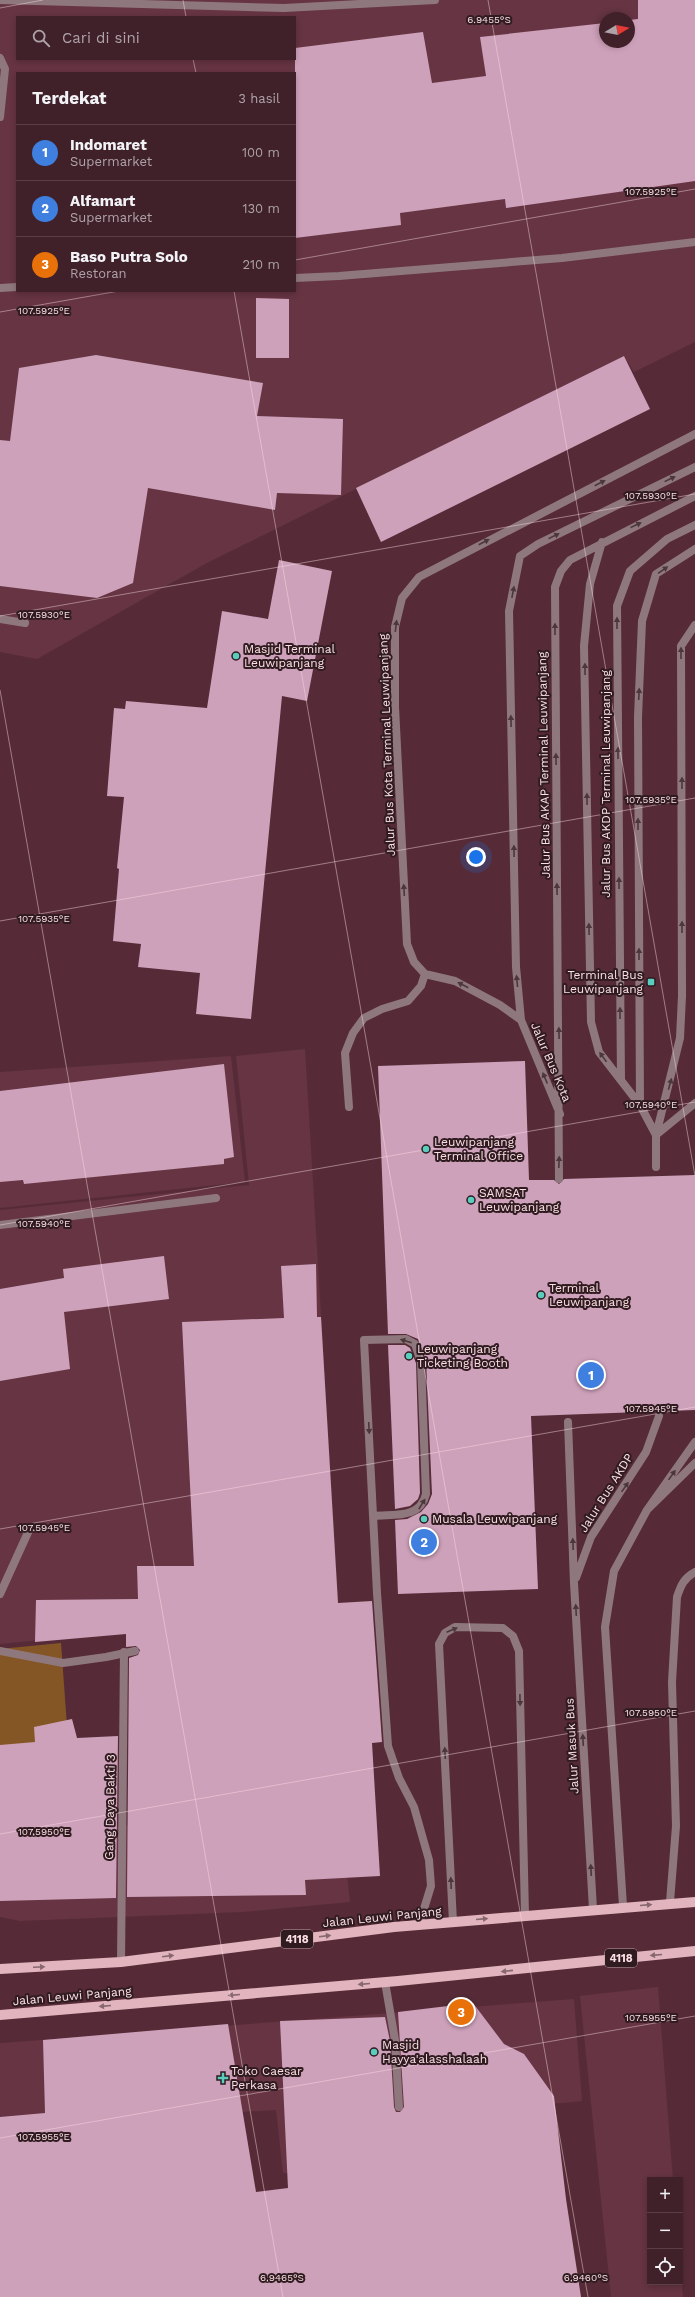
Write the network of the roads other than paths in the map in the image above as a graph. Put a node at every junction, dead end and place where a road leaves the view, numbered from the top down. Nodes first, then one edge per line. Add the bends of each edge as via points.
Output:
1 (0, 0) edge
2 (435, 0) edge
3 (0, 58) edge
4 (0, 118) edge
5 (695, 242) edge
6 (296, 278) edge
7 (16, 287) edge
8 (0, 288) edge
9 (695, 434) edge
10 (695, 467) edge
11 (695, 496) edge
12 (695, 524) edge
13 (602, 542) junction
14 (695, 549) edge
15 (0, 619) edge
16 (26, 623) dead end
17 (695, 625) edge
18 (425, 974) junction
19 (521, 1020) junction
20 (621, 1080) junction
21 (695, 1103) edge
22 (640, 1105) junction
23 (349, 1108) dead end
24 (560, 1114) junction
25 (656, 1136) junction
26 (656, 1166) dead end
27 (559, 1179) dead end
28 (216, 1198) dead end
29 (0, 1225) edge
30 (659, 1416) dead end
31 (568, 1422) dead end
32 (695, 1442) edge
33 (695, 1464) edge
34 (647, 1510) junction
35 (374, 1516) junction
36 (30, 1528) dead end
37 (695, 1572) edge
38 (574, 1583) junction
39 (0, 1594) edge
40 (0, 1651) edge
41 (135, 1651) dead end
42 (124, 1652) junction
43 (670, 1902) junction
44 (695, 1902) edge
45 (623, 1906) junction
46 (593, 1909) junction
47 (525, 1915) junction
48 (453, 1922) junction
49 (419, 1925) junction
50 (695, 1951) edge
51 (121, 1962) junction
52 (0, 1969) edge
53 (385, 1982) junction
54 (0, 2015) edge
55 (399, 2107) dead end

1 - 2 street via 284,8
3 - 4 street via 5,69
5 - 6 street via 562,258
7 - 8 street
18 -> 9 street, Jalur Bus Kota Terminal Leuwipanjang via 414,962 407,944 395,707 395,627 402,598 419,577
19 -> 10 street via 516,967 509,611 520,556 538,544
13 -> 11 street, Jalur Bus AKAP Terminal Leuwipanjang
20 -> 12 street, Jalur Bus AKDP Terminal Leuwipanjang via 617,606 630,572 667,539
20 -> 13 street, Jalur Bus AKDP Terminal Leuwipanjang via 599,1052 591,1022 584,646 590,584
24 -> 13 street, Jalur Bus AKAP Terminal Leuwipanjang via 555,587 561,571 570,560
22 -> 14 street, Jalur Bus AKDP Terminal Leuwipanjang via 638,717 642,620 656,574
15 - 16 street
25 -> 17 street, Jalur Bus AKDP Terminal Leuwipanjang via 680,1038 681,646
19 -> 18 street via 500,1005 455,981
18 - 23 street via 421,986 408,1001 364,1018 353,1032 346,1053
24 -> 19 street, Jalur Bus Kota
20 - 22 street, Jalur Bus AKDP Terminal Leuwipanjang
21 - 25 street
22 - 25 street, Jalur Bus AKDP Terminal Leuwipanjang
27 -> 24 street, Jalur Bus AKAP Terminal Leuwipanjang
25 - 26 street, Jalur Bus AKDP Terminal Leuwipanjang
28 - 29 street
38 -> 30 street, Jalur Bus AKDP via 591,1537 646,1452
38 -> 31 street, Jalur Masuk Bus
34 -> 32 street
33 - 34 street
34 - 45 street via 614,1571 605,1627
35 -> 35 street via 416,1512 424,1504 426,1494 421,1362 414,1344 406,1339 364,1340
35 - 49 street via 388,1746 399,1778 414,1807 429,1860 431,1886
36 - 39 street
37 - 43 street via 687,1576 677,1597 672,1682 676,1826
46 -> 38 street, Jalur Masuk Bus
40 - 42 street via 63,1662 106,1657
41 - 42 street
42 - 51 street, Gang Daya Bakti 3
43 - 44 main road, Jalan Leuwi Panjang / 4118
45 -> 43 main road, Jalan Leuwi Panjang / 4118
45 - 46 main road, Jalan Leuwi Panjang / 4118
46 - 47 main road, Jalan Leuwi Panjang / 4118
48 -> 47 main road, Jalan Leuwi Panjang / 4118
48 -> 47 street via 439,1644 445,1633 455,1627 503,1628 514,1636 519,1651
48 - 49 main road, Jalan Leuwi Panjang / 4118
51 -> 49 main road, Jalan Leuwi Panjang / 4118
50 -> 53 main road, Jalan Leuwi Panjang / 4118
52 -> 51 main road, Jalan Leuwi Panjang / 4118
53 -> 54 main road, Jalan Leuwi Panjang / 4118
53 - 55 street via 395,2040

